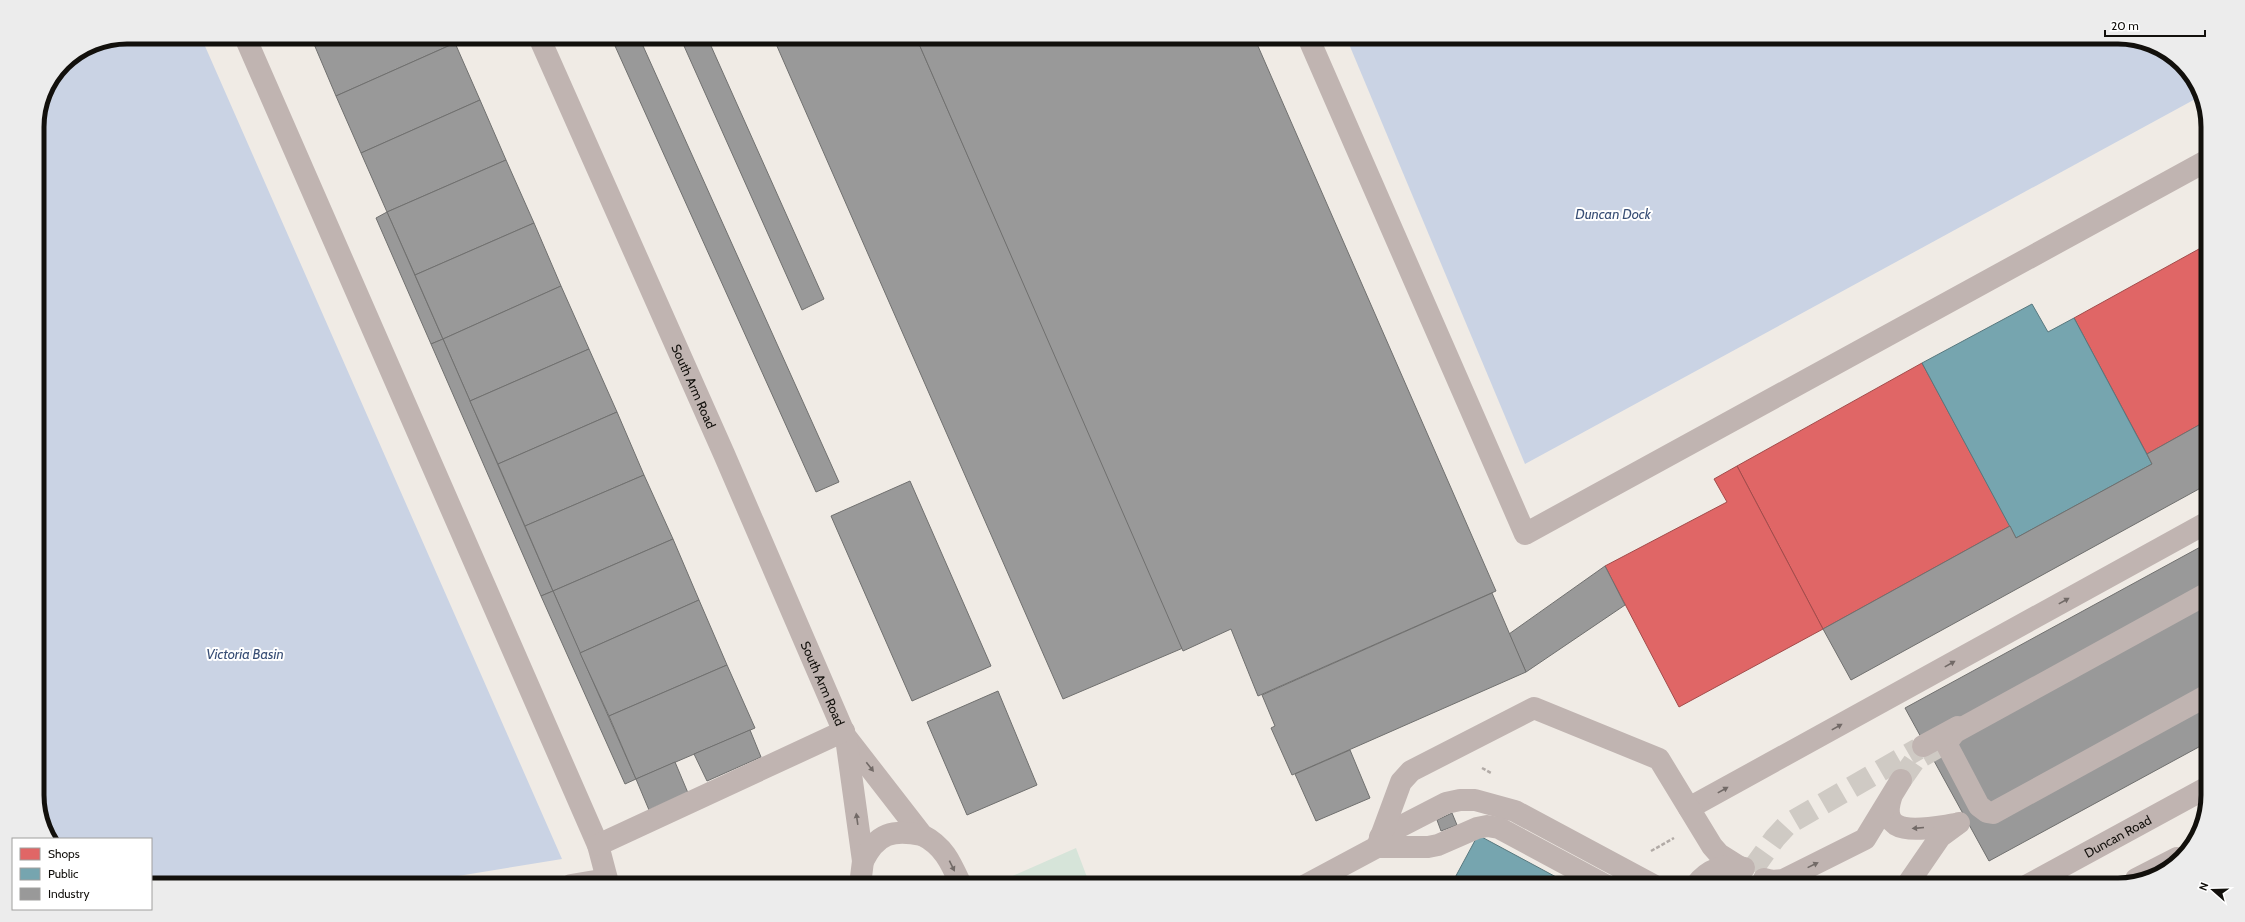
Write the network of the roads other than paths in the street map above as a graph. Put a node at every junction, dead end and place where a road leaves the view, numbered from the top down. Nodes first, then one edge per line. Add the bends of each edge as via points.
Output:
1 (248, 44) edge
2 (542, 44) edge
3 (1311, 44) edge
4 (2201, 164) edge
5 (2201, 526) edge
6 (2201, 594) edge
7 (2201, 597) edge
8 (2201, 699) edge
9 (845, 734) junction
10 (1923, 746) tunnel mouth
11 (2201, 791) edge
12 (1688, 808) junction
13 (922, 835) junction
14 (1379, 842) junction
15 (598, 845) junction
16 (1738, 866) junction
17 (858, 875) edge
18 (606, 878) edge
19 (958, 878) edge
20 (1318, 878) edge
21 (1593, 878) edge
22 (1640, 878) edge
23 (1702, 878) edge
24 (1761, 878) edge
25 (1787, 878) edge
26 (1912, 878) edge
27 (2041, 878) edge

1 - 15 street
2 - 9 street, South Arm Road via 721,446
3 - 4 street via 1525,534
12 -> 5 street
6 - 10 street
7 - 8 street via 1955,732 1948,741 1948,747 1978,806 1993,813
9 -> 13 street, South Arm Road
9 - 15 street
17 -> 9 street, South Arm Road
11 - 27 street, Duncan Road
12 - 14 street via 1659,759 1534,708 1411,771 1401,782
12 - 16 street via 1719,854
13 - 17 street via 896,832 870,846
13 -> 19 street, South Arm Road via 942,848
14 - 20 street
14 - 21 street via 1428,847 1488,826 1499,828
14 - 22 street via 1446,803 1475,800 1515,811
15 - 18 street
16 - 23 street via 1724,866
16 - 24 street via 1752,870
25 - 26 street via 1865,839 1896,789 1889,814 1891,820 1900,828 1960,823 1940,837

